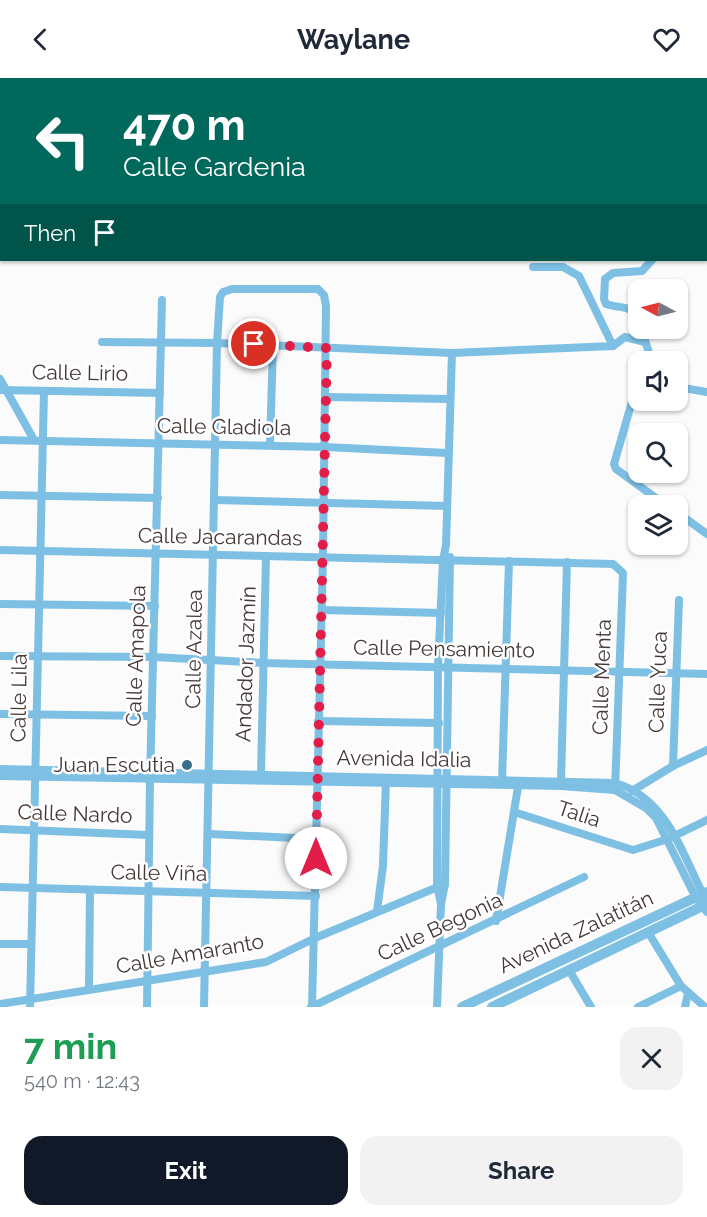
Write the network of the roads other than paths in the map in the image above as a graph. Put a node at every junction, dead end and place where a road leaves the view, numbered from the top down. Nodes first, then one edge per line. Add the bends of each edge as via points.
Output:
1 (651, 261) edge
2 (533, 267) dead end
3 (162, 300) dead end
4 (628, 308) edge
5 (644, 339) edge
6 (102, 342) dead end
7 (161, 342) junction
8 (645, 342) junction
9 (217, 343) junction
10 (273, 345) junction
11 (613, 346) junction
12 (327, 348) junction
13 (648, 351) edge
14 (452, 353) junction
15 (0, 379) edge
16 (688, 389) edge
17 (2, 390) edge
18 (44, 390) junction
19 (707, 392) edge
20 (160, 393) junction
21 (326, 397) junction
22 (449, 399) junction
23 (629, 411) edge
24 (0, 440) edge
25 (38, 440) junction
26 (159, 444) junction
27 (215, 444) junction
28 (270, 445) junction
29 (326, 447) junction
30 (447, 453) junction
31 (0, 495) edge
32 (651, 495) edge
33 (42, 496) junction
34 (158, 498) junction
35 (214, 500) junction
36 (324, 501) junction
37 (447, 506) junction
38 (688, 520) edge
39 (707, 534) edge
40 (0, 550) edge
41 (40, 551) junction
42 (156, 553) junction
43 (214, 555) junction
44 (266, 556) junction
45 (323, 557) junction
46 (447, 560) junction
47 (509, 561) junction
48 (567, 562) junction
49 (619, 567) joint
50 (679, 600) dead end
51 (0, 604) edge
52 (39, 605) junction
53 (155, 606) junction
54 (322, 610) junction
55 (441, 613) junction
56 (38, 655) junction
57 (0, 656) edge
58 (154, 657) junction
59 (212, 660) junction
60 (264, 663) junction
61 (321, 664) junction
62 (443, 667) junction
63 (506, 668) junction
64 (564, 669) junction
65 (621, 671) junction
66 (677, 672) junction
67 (707, 674) edge
68 (0, 714) edge
69 (37, 714) junction
70 (152, 716) junction
71 (318, 721) junction
72 (439, 723) junction
73 (707, 750) edge
74 (673, 766) junction
75 (0, 769) edge
76 (35, 773) junction
77 (261, 774) junction
78 (0, 776) edge
79 (150, 776) junction
80 (209, 777) junction
81 (316, 779) junction
82 (386, 780) junction
83 (561, 780) junction
84 (442, 781) junction
85 (502, 783) junction
86 (615, 786) junction
87 (518, 787) junction
88 (630, 792) junction
89 (514, 812) junction
90 (707, 820) edge
91 (0, 829) edge
92 (34, 830) junction
93 (209, 834) junction
94 (149, 835) junction
95 (671, 837) junction
96 (316, 839) junction
97 (584, 877) dead end
98 (441, 885) junction
99 (0, 887) edge
100 (33, 887) junction
101 (90, 890) junction
102 (149, 892) junction
103 (208, 893) junction
104 (316, 896) junction
105 (704, 901) edge
106 (377, 911) junction
107 (496, 921) junction
108 (648, 932) junction
109 (315, 938) junction
110 (0, 944) edge
111 (31, 944) junction
112 (438, 949) junction
113 (205, 970) junction
114 (569, 970) junction
115 (148, 980) junction
116 (89, 989) junction
117 (685, 990) junction
118 (30, 1003) edge
119 (0, 1004) edge
120 (147, 1007) edge
121 (204, 1007) edge
122 (311, 1007) edge
123 (437, 1007) edge
124 (462, 1007) edge
125 (492, 1007) edge
126 (591, 1007) edge
127 (638, 1007) edge
128 (685, 1007) edge
129 (705, 1007) edge

1 - 4 street via 642,271 612,273 605,279 606,304
2 - 11 street via 563,267 579,276
3 - 7 street, Calle Amapola
5 - 8 street
6 - 7 street
7 - 9 street
7 - 20 street, Calle Amapola
8 - 11 street via 626,337
8 - 13 street
9 - 10 street
9 - 12 street, Calle Azalea via 223,292 318,290 324,295 326,306
9 - 27 street, Calle Azalea
10 - 12 street
10 - 28 street
11 - 14 street
12 - 14 street
12 - 21 street
14 - 22 street
15 - 17 street
16 - 19 street
17 - 18 street, Calle Lirio
17 - 25 street
18 - 20 street, Calle Lirio
18 - 25 street, Calle Lila
20 - 26 street, Calle Amapola
21 - 22 street
21 - 29 street
22 - 30 street
23 - 32 street via 614,464 616,470
24 - 25 street, Calle Gladiola
25 - 26 street, Calle Gladiola
25 - 33 street, Calle Lila
26 - 27 street, Calle Gladiola
26 - 34 street, Calle Amapola
27 - 28 street, Calle Gladiola
27 - 35 street, Calle Azalea
28 - 29 street, Calle Gladiola
29 - 30 street, Calle Gladiola
29 - 36 street
30 - 37 street
31 - 33 street
33 - 34 street
33 - 41 street, Calle Lila
34 - 42 street, Calle Amapola
35 - 36 street
35 - 43 street, Calle Azalea
36 - 37 street
36 - 45 street
37 - 46 street
38 - 39 street
40 - 41 street, Calle Jacarandas
41 - 42 street, Calle Jacarandas
41 - 52 street, Calle Lila
42 - 43 street, Calle Jacarandas
42 - 53 street, Calle Amapola
43 - 44 street, Calle Jacarandas
43 - 59 street, Calle Azalea
44 - 45 street, Calle Jacarandas
44 - 60 street, Andador Jazmín
45 - 46 street, Calle Jacarandas
45 - 54 street
46 - 47 street, Calle Jacarandas
46 - 55 street
46 - 62 street
47 - 48 street, Calle Jacarandas
47 - 63 street
48 - 49 street, Calle Jacarandas
48 - 64 street
49 - 65 street, Calle Menta via 623,573
50 - 66 street, Calle Yuca
51 - 52 street
52 - 53 street
52 - 56 street, Calle Lila
53 - 58 street, Calle Amapola
54 - 55 street
54 - 61 street
55 - 62 street
56 - 57 street, Calle Pensamiento
56 - 58 street, Calle Pensamiento
56 - 69 street, Calle Lila
58 - 59 street, Calle Pensamiento
58 - 70 street, Calle Amapola
59 - 60 street, Calle Pensamiento
59 - 80 street, Calle Azalea
60 - 61 street, Calle Pensamiento
60 - 77 street, Andador Jazmín
61 - 62 street, Calle Pensamiento
61 - 71 street
62 - 63 street, Calle Pensamiento
62 - 72 street
62 - 84 street
63 - 64 street, Calle Pensamiento
63 - 85 street
64 - 65 street, Calle Pensamiento
64 - 83 street
65 - 66 street, Calle Pensamiento
65 - 86 street, Calle Menta
66 - 67 street, Calle Pensamiento
66 - 74 street, Calle Yuca
68 - 69 street
69 - 70 street
69 - 76 street, Calle Lila
70 - 79 street, Calle Amapola
71 - 72 street
71 - 81 street
72 - 84 street
73 - 74 street
74 - 88 street
75 - 76 street, Avenida Idalia
76 - 78 street, Avenida Idalia
76 - 79 street, Avenida Idalia
76 - 92 street, Calle Lila
77 - 80 street, Avenida Idalia
77 - 81 street, Avenida Idalia
79 - 80 street, Avenida Idalia
79 - 94 street, Calle Amapola
80 - 81 street, Avenida Idalia
80 - 93 street, Calle Azalea
81 - 82 street, Avenida Idalia
81 - 96 street
82 - 84 street, Avenida Idalia
82 - 106 street via 384,855
83 - 85 street, Avenida Idalia
83 - 86 street, Avenida Idalia
84 - 85 street, Avenida Idalia
84 - 98 street
85 - 87 street, Avenida Idalia
86 - 87 street, Avenida Idalia
86 - 88 street, Avenida Idalia
87 - 89 street
88 - 95 street, Avenida Idalia via 657,809
89 - 95 street, Talia via 633,850
89 - 107 street
90 - 95 street
91 - 92 street, Calle Nardo
92 - 94 street, Calle Nardo
92 - 100 street, Calle Lila
93 - 96 street
93 - 103 street, Calle Azalea
94 - 102 street, Calle Amapola
95 - 105 street, Avenida Idalia
96 - 104 street
97 - 107 street, Calle Begonia
98 - 106 street, Calle Amaranto
98 - 112 street
99 - 100 street, Calle Viña
100 - 101 street, Calle Viña
100 - 111 street, Calle Lila
101 - 102 street, Calle Viña
101 - 116 street
102 - 103 street, Calle Viña
102 - 115 street, Calle Amapola
103 - 104 street, Calle Viña
103 - 113 street, Calle Azalea
104 - 109 street
105 - 108 street, Avenida Zalatitán
105 - 124 street, Avenida Zalatitán
106 - 109 street, Calle Amaranto
107 - 112 street, Calle Begonia
108 - 114 street, Avenida Zalatitán
108 - 117 street
109 - 113 street, Calle Amaranto via 266,962
109 - 122 street
110 - 111 street
111 - 118 street, Calle Lila
112 - 122 street, Calle Begonia
112 - 123 street
113 - 115 street, Calle Amaranto
113 - 121 street, Calle Azalea
114 - 125 street, Avenida Zalatitán
114 - 126 street
115 - 116 street, Calle Amaranto
115 - 120 street, Calle Amapola
116 - 118 street, Calle Amaranto
117 - 127 street
117 - 128 street
117 - 129 street
118 - 119 street, Calle Amaranto

